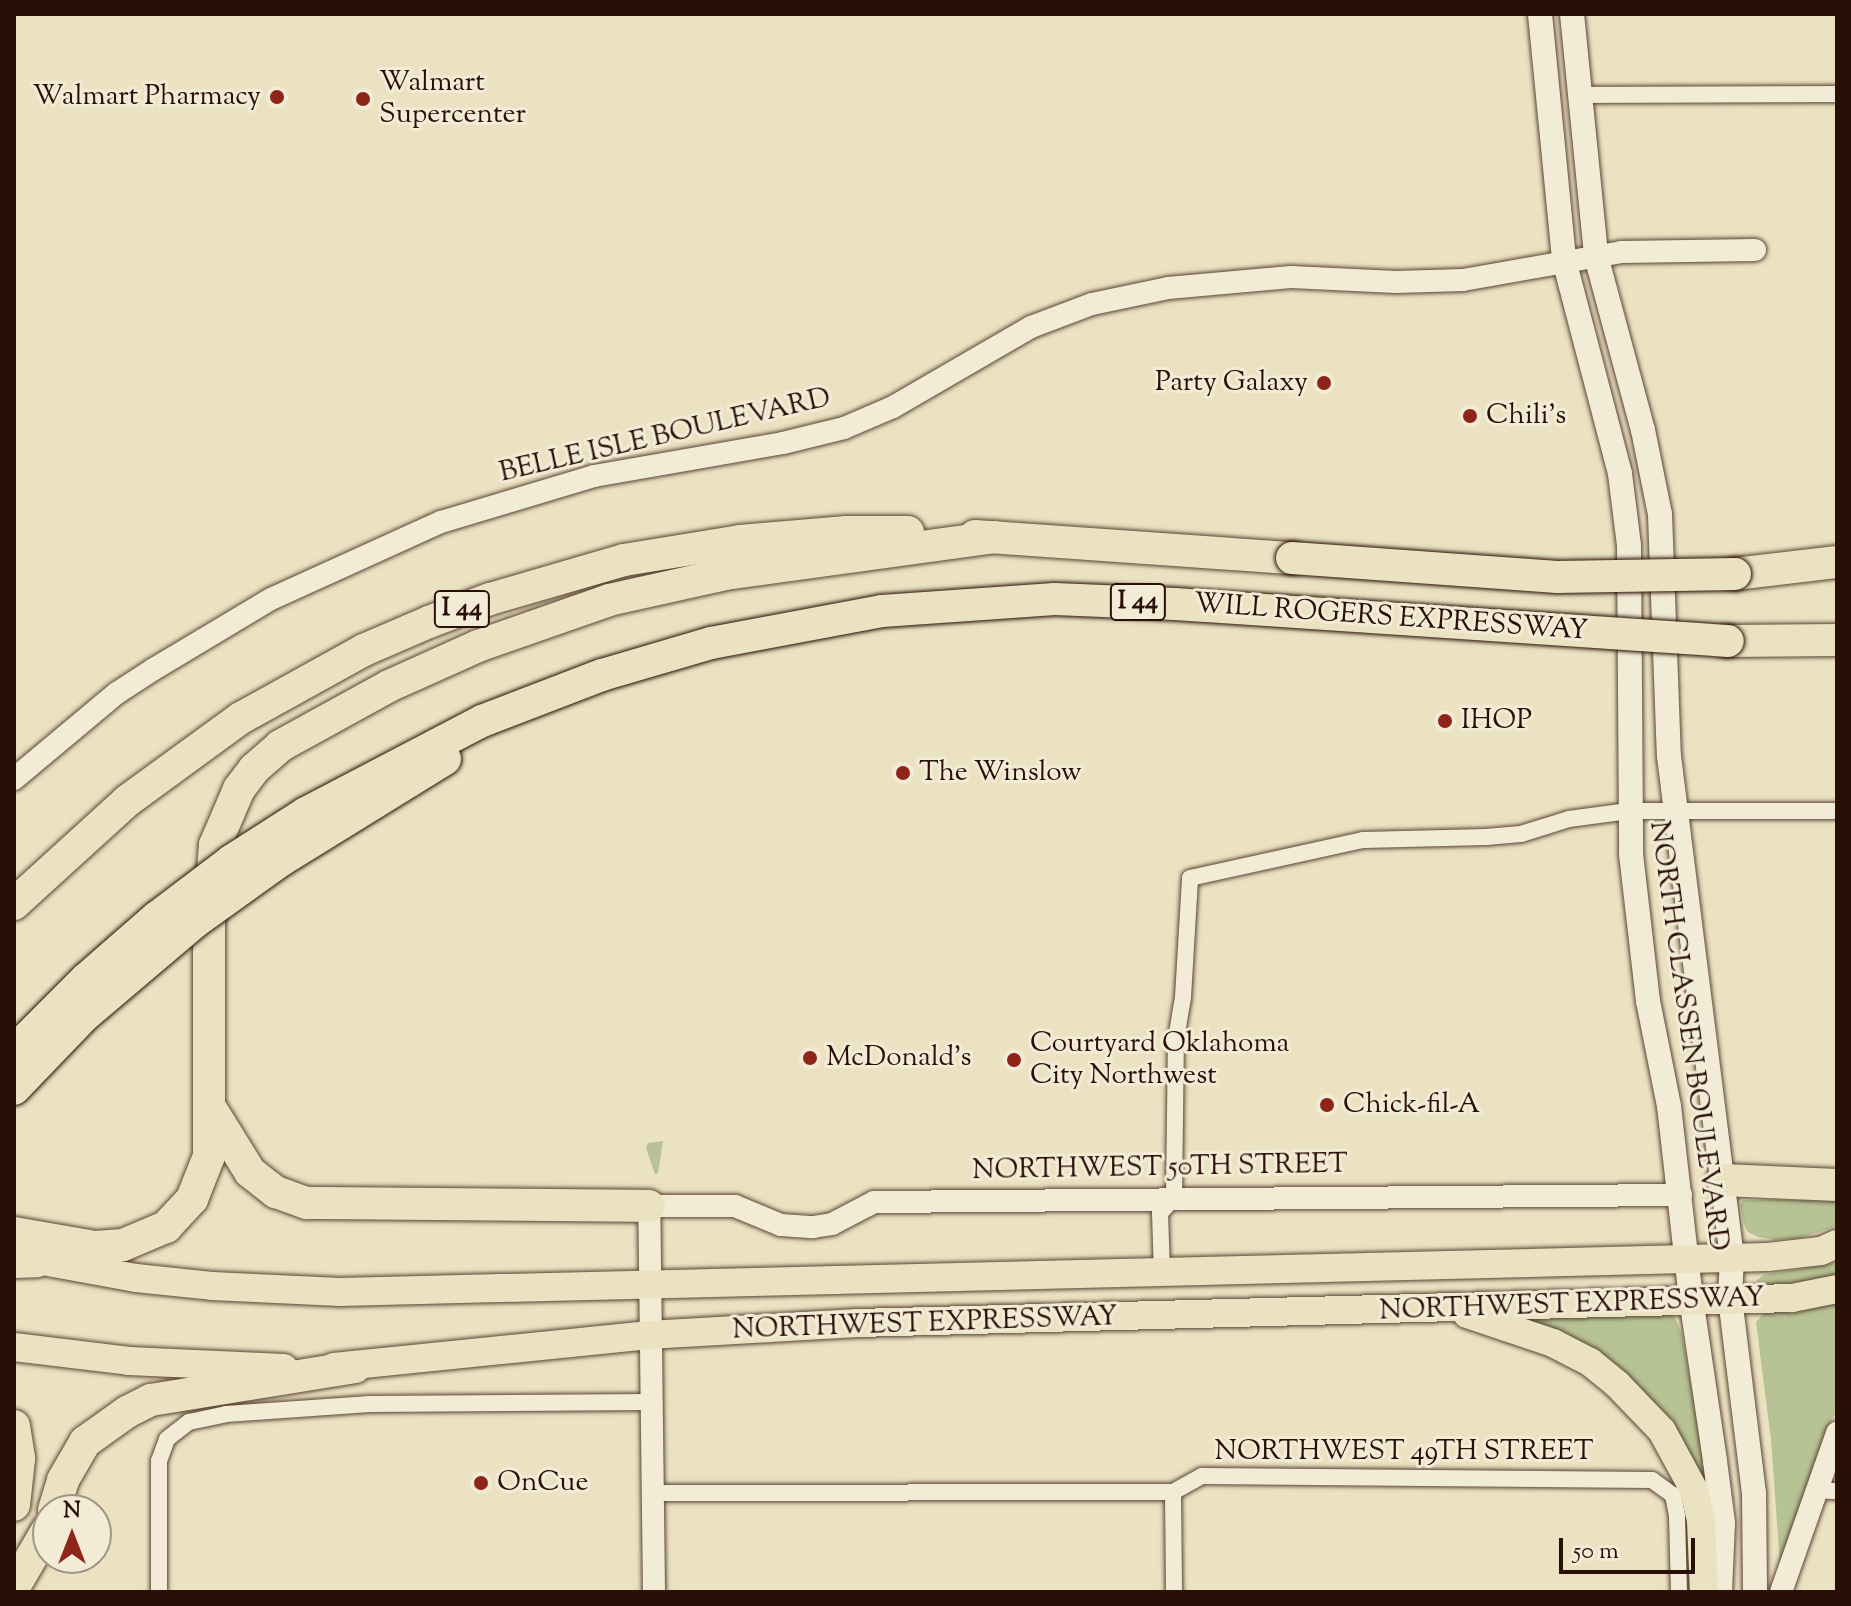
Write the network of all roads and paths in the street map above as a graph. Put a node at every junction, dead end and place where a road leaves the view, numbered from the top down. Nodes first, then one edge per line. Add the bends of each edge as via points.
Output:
1 (1540, 14) edge
2 (1572, 14) edge
3 (1837, 94) edge
4 (1580, 95) junction
5 (1755, 250) dead end
6 (1596, 256) junction
7 (1564, 260) junction
8 (994, 537) junction
9 (1837, 562) edge
10 (1837, 640) edge
11 (557, 690) junction
12 (14, 779) edge
13 (1674, 810) junction
14 (1628, 811) junction
15 (1837, 811) edge
16 (14, 904) edge
17 (14, 1051) edge
18 (14, 1089) edge
19 (208, 1103) junction
20 (1723, 1180) junction
21 (1837, 1185) edge
22 (1681, 1195) junction
23 (1174, 1198) junction
24 (649, 1206) junction
25 (14, 1233) edge
26 (1837, 1244) edge
27 (1732, 1258) junction
28 (1689, 1259) junction
29 (22, 1260) edge
30 (1162, 1273) junction
31 (649, 1287) junction
32 (1837, 1289) edge
33 (1691, 1298) junction
34 (1730, 1298) junction
35 (1447, 1309) junction
36 (649, 1335) junction
37 (14, 1347) edge
38 (355, 1367) junction
39 (650, 1402) junction
40 (14, 1426) edge
41 (1837, 1433) edge
42 (1826, 1490) edge
43 (1173, 1492) junction
44 (652, 1493) junction
45 (59, 1494) edge
46 (14, 1505) edge
47 (32, 1556) edge
48 (14, 1587) edge
49 (159, 1592) edge
50 (654, 1592) edge
51 (1174, 1592) edge
52 (1679, 1592) edge
53 (1704, 1592) edge
54 (1720, 1592) edge
55 (1755, 1592) edge
56 (1781, 1592) edge

1 - 7 main road, NORTH CLASSEN BOULEVARD
2 - 4 main road, NORTH CLASSEN BOULEVARD
3 - 4 street
4 - 6 main road, NORTH CLASSEN BOULEVARD
5 - 6 street, BELLE ISLE BOULEVARD
6 - 7 street, BELLE ISLE BOULEVARD
6 - 13 main road, NORTH CLASSEN BOULEVARD via 1660,514
7 - 12 street, BELLE ISLE BOULEVARD via 1463,280 1291,277 1168,288 1092,304 1031,327 893,407 844,428 594,476 464,513 258,607 117,693
7 - 14 main road, NORTH CLASSEN BOULEVARD via 1620,474 1629,545
8 - 9 highway, WILL ROGERS EXPRESSWAY / I 44, bridge via 1557,577 1735,574
8 - 16 highway, WILL ROGERS EXPRESSWAY / I 44 via 847,532 740,541 624,560 490,599 364,650 241,718 127,801
8 - 19 highway via 686,582 609,600 478,646 389,686 280,746 239,789 215,845
10 - 11 highway, WILL ROGERS EXPRESSWAY / I 44, bridge via 1728,641 1175,604 996,600 765,630 652,658
11 - 17 highway, WILL ROGERS EXPRESSWAY / I 44, bridge via 411,755 231,861 86,979
11 - 18 highway, bridge via 280,861 195,922 83,1017
13 - 14 street
13 - 15 street
13 - 20 main road, NORTH CLASSEN BOULEVARD
14 - 22 main road, NORTH CLASSEN BOULEVARD via 1648,1001
14 - 23 street via 1569,819 1521,834 1363,840 1190,878 1176,1039
19 - 24 highway via 250,1172 276,1192 307,1203
19 - 25 highway via 204,1177 166,1227 111,1247
20 - 21 highway
20 - 27 main road, NORTH CLASSEN BOULEVARD
22 - 23 street, NORTHWEST 50TH STREET
22 - 28 main road, NORTH CLASSEN BOULEVARD
23 - 24 street, NORTHWEST 50TH STREET via 874,1202 832,1224 813,1227 781,1225 735,1206
23 - 30 street via 1160,1213
24 - 31 street
26 - 27 highway, NORTHWEST EXPRESSWAY via 1795,1255
27 - 28 highway, NORTHWEST EXPRESSWAY
27 - 34 main road, NORTH CLASSEN BOULEVARD
28 - 30 highway, NORTHWEST EXPRESSWAY
28 - 33 main road, NORTH CLASSEN BOULEVARD
29 - 31 highway, NORTHWEST EXPRESSWAY via 136,1278 272,1290
30 - 31 highway, NORTHWEST EXPRESSWAY
31 - 36 street
32 - 34 highway, NORTHWEST EXPRESSWAY via 1792,1298
33 - 34 highway, NORTHWEST EXPRESSWAY
33 - 35 highway, NORTHWEST EXPRESSWAY
33 - 54 main road, NORTH CLASSEN BOULEVARD via 1723,1523
34 - 55 main road, NORTH CLASSEN BOULEVARD via 1754,1493
35 - 36 highway, NORTHWEST EXPRESSWAY via 857,1323
35 - 53 highway via 1553,1343 1590,1362 1641,1406 1680,1460 1694,1490
36 - 38 highway, NORTHWEST EXPRESSWAY
36 - 39 street
37 - 38 highway, NORTHWEST EXPRESSWAY via 249,1369
38 - 45 highway via 151,1400 85,1442
39 - 44 street
39 - 49 street via 370,1404 226,1414 189,1422 167,1439 159,1461
40 - 46 highway via 19,1459
41 - 42 street
42 - 56 street
43 - 44 street, NORTHWEST 49TH STREET
43 - 51 street
43 - 52 street, NORTHWEST 49TH STREET via 1202,1476 1652,1480 1673,1495
44 - 50 street
47 - 48 highway

